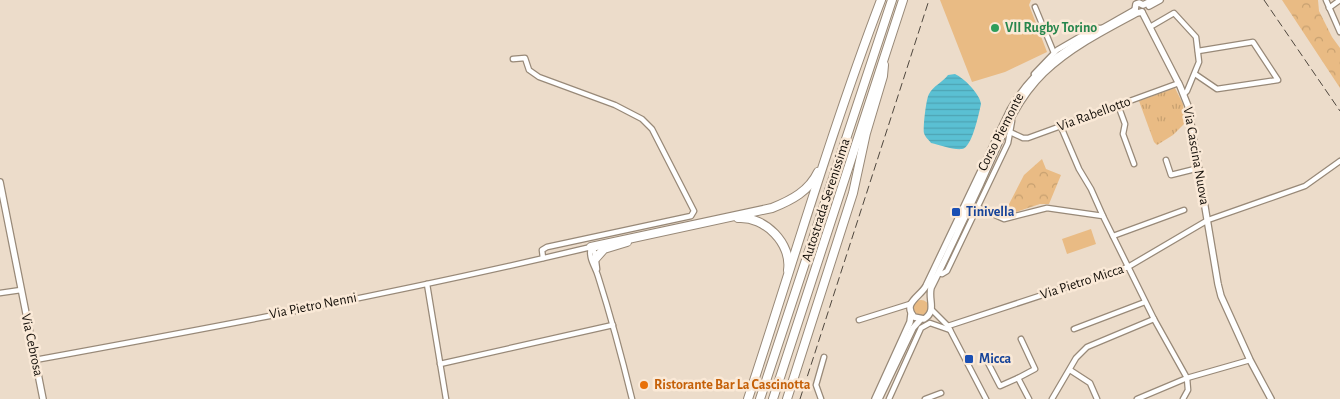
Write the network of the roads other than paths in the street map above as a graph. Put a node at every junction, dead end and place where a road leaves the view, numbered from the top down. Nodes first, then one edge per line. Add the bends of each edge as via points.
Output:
1 (881, 0) edge
2 (892, 0) edge
3 (903, 0) edge
4 (1152, 0) edge
5 (1160, 0) edge
6 (1326, 0) edge
7 (1340, 0) edge
8 (1140, 6) edge
9 (1035, 7) dead end
10 (1329, 8) junction
11 (1150, 26) junction
12 (1104, 28) junction
13 (1340, 32) edge
14 (1198, 51) junction
15 (885, 53) junction
16 (1054, 53) junction
17 (513, 59) dead end
18 (1195, 74) junction
19 (1030, 80) junction
20 (1179, 84) junction
21 (1184, 94) junction
22 (1118, 105) junction
23 (1016, 109) junction
24 (836, 126) junction
25 (1061, 127) junction
26 (1010, 132) junction
27 (1166, 160) dead end
28 (1340, 161) edge
29 (1134, 164) dead end
30 (1199, 168) junction
31 (0, 182) edge
32 (977, 207) junction
33 (1184, 210) dead end
34 (1103, 216) junction
35 (1208, 220) junction
36 (1113, 236) junction
37 (629, 240) junction
38 (591, 247) junction
39 (543, 258) junction
40 (596, 258) junction
41 (1128, 267) junction
42 (597, 273) junction
43 (939, 273) junction
44 (427, 284) junction
45 (785, 287) junction
46 (21, 290) junction
47 (0, 293) edge
48 (917, 297) junction
49 (1145, 302) junction
50 (910, 304) junction
51 (931, 309) junction
52 (911, 314) junction
53 (921, 319) junction
54 (1154, 319) junction
55 (859, 320) dead end
56 (613, 325) junction
57 (949, 328) junction
58 (1074, 329) dead end
59 (1021, 339) dead end
60 (904, 348) junction
61 (824, 357) dead end
62 (986, 359) dead end
63 (35, 360) junction
64 (1250, 360) junction
65 (440, 364) junction
66 (1070, 370) junction
67 (1018, 378) junction
68 (1187, 378) junction
69 (898, 380) junction
70 (941, 394) dead end
71 (43, 399) edge
72 (446, 399) edge
73 (632, 399) edge
74 (748, 399) edge
75 (760, 399) edge
76 (773, 399) edge
77 (787, 399) edge
78 (822, 399) edge
79 (874, 399) edge
80 (879, 399) edge
81 (889, 399) edge
82 (925, 399) edge
83 (986, 399) edge
84 (1029, 399) edge
85 (1052, 399) edge
86 (1097, 399) edge
87 (1137, 399) edge
88 (1182, 399) edge
89 (1271, 399) edge

1 - 24 highway
2 - 75 highway, Autostrada Serenissima
3 - 15 highway, Autostrada Serenissima
4 - 8 main road
5 - 8 main road
6 - 10 street
7 - 10 street
8 - 11 main road, Via Cascina Nuova
8 - 12 main road, Corso Piemonte
8 - 23 main road, Corso Piemonte via 1053,65 1031,87
9 - 16 street
10 - 13 street
11 - 14 street via 1174,13 1196,37
11 - 20 main road, Via Cascina Nuova
12 - 16 street via 1095,28
12 - 19 main road, Corso Piemonte via 1060,54
14 - 18 street
14 - 18 street via 1253,42 1278,80 1217,89
15 - 76 highway, Autostrada Serenissima
15 - 77 highway via 884,76 866,133 853,193
16 - 19 street
17 - 39 street via 525,58 529,70 539,78 604,100 642,119 652,129 694,211 691,216 547,247 542,250
18 - 21 street
19 - 48 main road, Corso Piemonte via 1010,110 926,286
20 - 21 main road, Via Cascina Nuova
20 - 22 street, Via Rabellotto
21 - 30 main road, Via Cascina Nuova
22 - 25 street, Via Rabellotto
22 - 29 street
23 - 26 street, Corso Piemonte
23 - 43 main road, Corso Piemonte
24 - 38 highway via 817,176 798,196 787,202 756,212
24 - 45 highway
25 - 26 street, Via Rabellotto via 1028,138
25 - 34 street
26 - 32 street, Corso Piemonte via 1008,143
27 - 30 street via 1172,175
28 - 35 street, Via Pietro Micca via 1305,186
30 - 35 main road, Via Cascina Nuova
31 - 46 main road, Via Cebrosa
32 - 34 street via 1004,219 1047,208
32 - 43 street, Corso Piemonte via 947,271
33 - 36 street
34 - 36 street
35 - 41 street, Via Pietro Micca
35 - 64 main road, Via Cascina Nuova via 1219,290
36 - 41 street
37 - 38 highway
37 - 40 highway via 604,249
37 - 45 highway via 731,219 754,221 774,232 782,244 789,264
38 - 39 street, Via Pietro Nenni
38 - 40 street
38 - 42 street via 589,254
39 - 44 street, Via Pietro Nenni
40 - 42 street
41 - 49 street
41 - 57 street, Via Pietro Micca
42 - 56 street
43 - 51 main road, Corso Piemonte via 930,293
44 - 63 street, Via Pietro Nenni
44 - 65 street
45 - 74 highway
46 - 47 street
46 - 63 main road, Via Cebrosa
48 - 50 main road
48 - 51 main road via 927,298
49 - 54 street
49 - 58 street
50 - 52 main road
50 - 55 street
51 - 53 main road
51 - 57 street
52 - 53 main road
52 - 79 main road
53 - 60 main road
54 - 66 street via 1091,345 1079,354
54 - 68 street
56 - 65 street
56 - 73 street
57 - 69 street via 933,323 924,325
57 - 83 street
59 - 67 street via 1035,369
60 - 69 street
60 - 80 main road
61 - 78 street via 816,385
62 - 67 street via 1000,386
63 - 71 main road, Via Cebrosa
64 - 68 street
64 - 89 main road, Via Cascina Nuova
65 - 72 street
66 - 85 street
66 - 86 street via 1090,383
67 - 84 street
68 - 87 street
68 - 88 street via 1188,390
69 - 81 street
70 - 82 street

